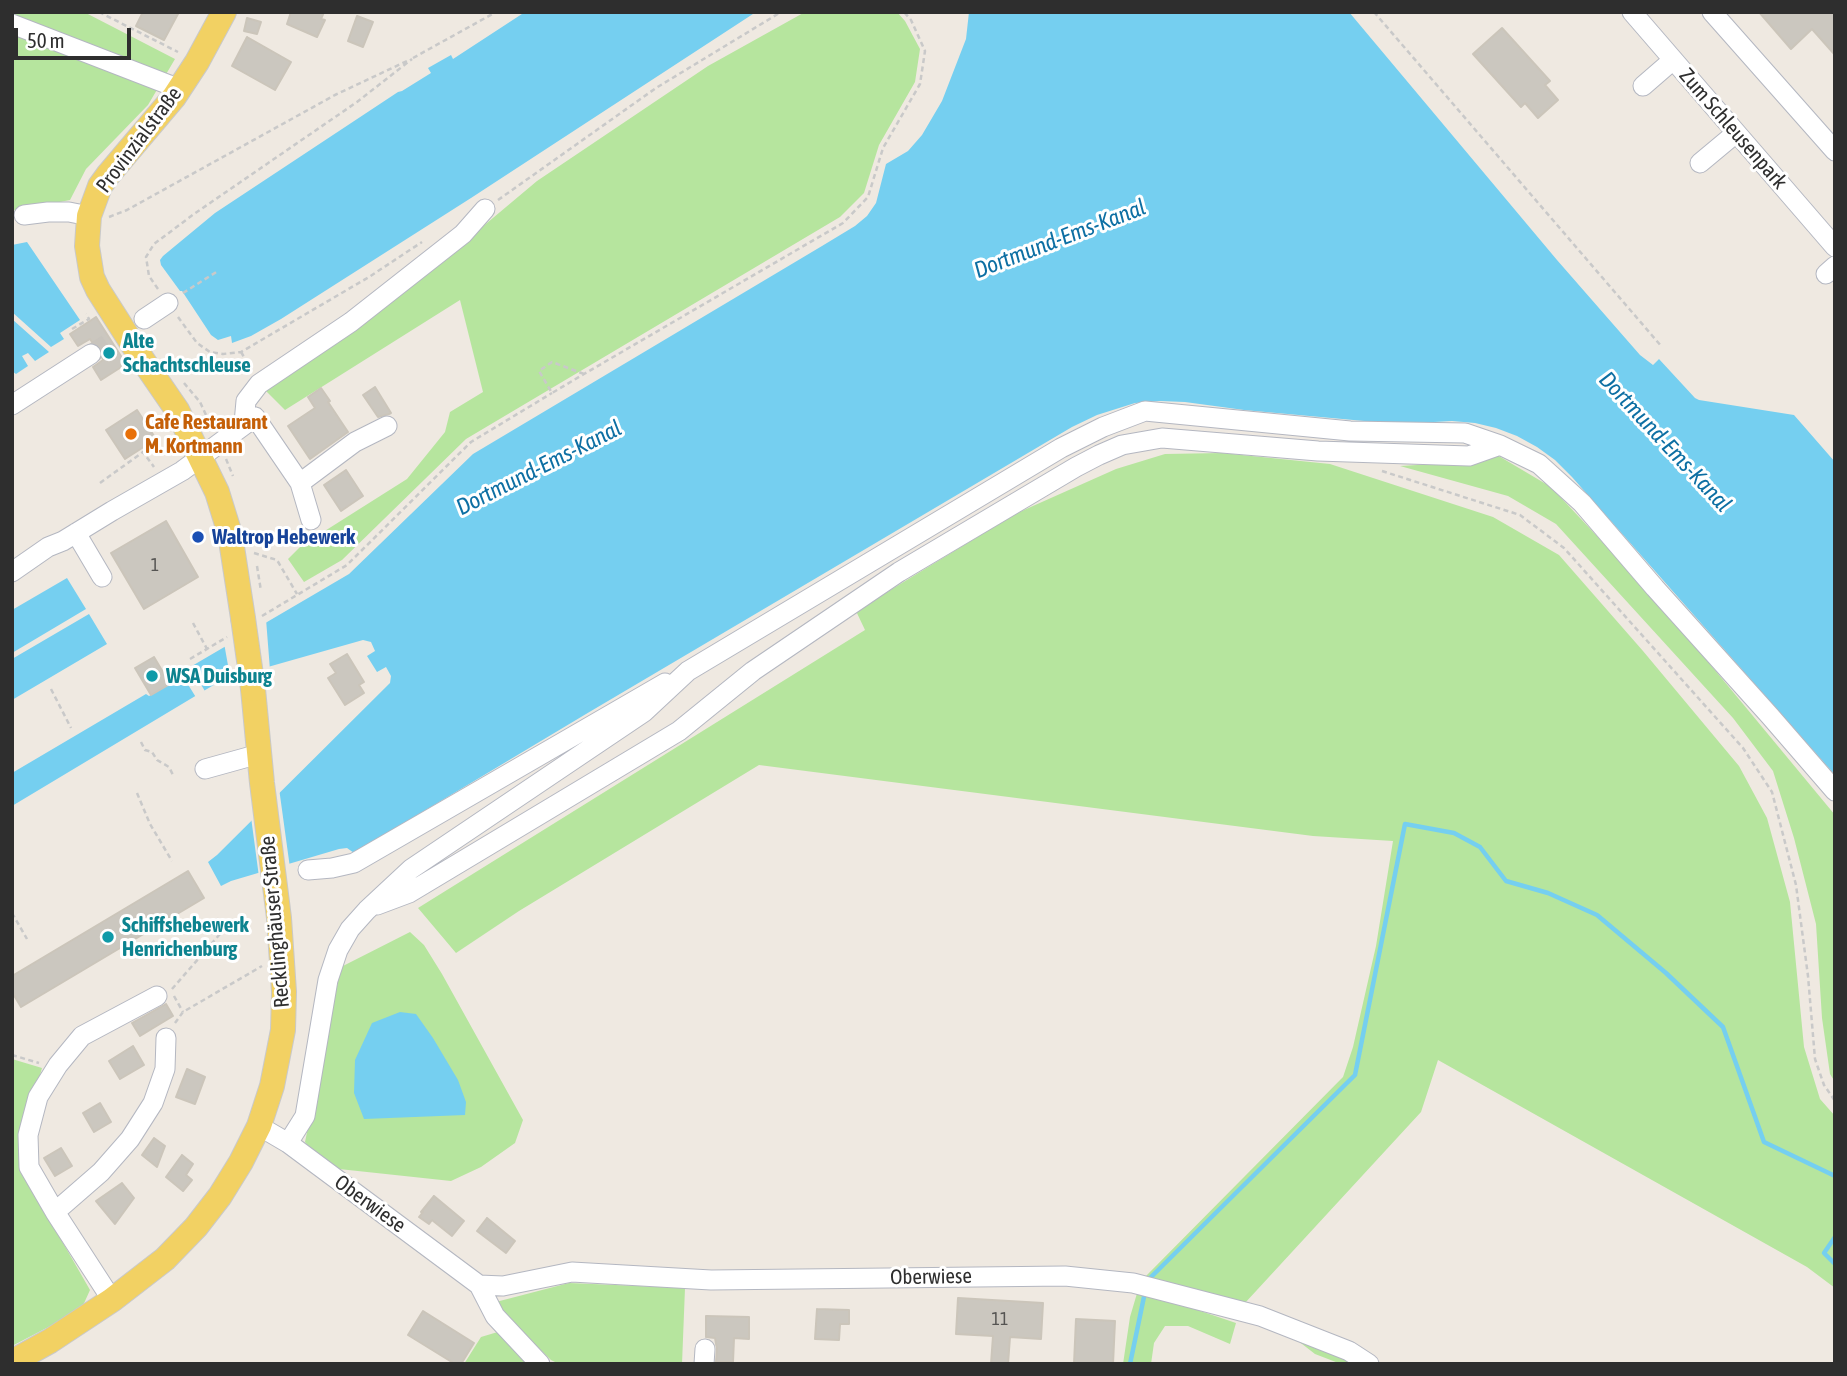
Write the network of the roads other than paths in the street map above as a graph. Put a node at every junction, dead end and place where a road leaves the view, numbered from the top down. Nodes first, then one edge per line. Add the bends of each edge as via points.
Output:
1 (224, 12) edge
2 (1632, 12) edge
3 (1712, 12) edge
4 (12, 24) edge
5 (1673, 60) junction
6 (1643, 86) dead end
7 (179, 90) junction
8 (1736, 133) junction
9 (1835, 151) edge
10 (1700, 163) dead end
11 (485, 209) road end
12 (99, 212) junction
13 (24, 215) dead end
14 (1832, 237) edge
15 (92, 277) joint
16 (168, 303) road end
17 (144, 319) tunnel mouth
18 (91, 354) tunnel mouth
19 (12, 405) edge
20 (244, 424) junction
21 (387, 426) dead end
22 (1500, 445) junction
23 (201, 458) junction
24 (300, 483) junction
25 (311, 520) dead end
26 (76, 533) junction
27 (12, 572) edge
28 (102, 577) dead end
29 (688, 671) junction
30 (259, 754) junction
31 (205, 769) dead end
32 (1835, 791) edge
33 (308, 870) dead end
34 (367, 910) junction
35 (157, 996) dead end
36 (166, 1038) road end
37 (259, 1126) junction
38 (288, 1143) junction
39 (55, 1212) junction
40 (479, 1285) junction
41 (112, 1300) junction
42 (12, 1362) edge
43 (540, 1364) edge
44 (1369, 1364) edge

1 - 7 main road, Provinzialstraße
2 - 5 street, Zum Schleusenpark
3 - 9 street
4 - 7 street
5 - 6 street
5 - 8 street, Zum Schleusenpark
7 - 12 main road, Provinzialstraße via 108,174 100,187
8 - 10 street
8 - 14 street, Zum Schleusenpark
11 - 20 street via 463,234 351,322 259,384 246,401
12 - 13 street
12 - 15 main road, Provinzialstraße via 87,246
15 - 23 main road, Recklinghäuser Straße via 177,410
16 - 17 street
18 - 19 street
20 - 23 street
20 - 24 street via 255,417
21 - 24 street via 355,442
22 - 29 street via 1465,433 1350,431 1145,411 1061,448
22 - 32 street via 1538,464 1582,503
22 - 34 street via 1469,456 1318,451 1162,438 1122,445 1076,467 899,572 753,671 679,731 409,892
23 - 26 street
23 - 30 main road, Recklinghäuser Straße, bridge via 230,534
24 - 25 street
26 - 27 street
26 - 28 street
29 - 33 street via 354,863
29 - 34 street via 644,712 411,869
30 - 31 street
30 - 37 main road, Recklinghäuser Straße via 285,992 283,1030
34 - 38 street via 338,950 328,980 305,1116
35 - 39 street via 82,1036 38,1097 28,1135 29,1167
36 - 39 street via 165,1069 153,1103 101,1172
37 - 38 street, Oberwiese
37 - 41 main road, Recklinghäuser Straße via 242,1162 195,1227 165,1259
38 - 40 street, Oberwiese
39 - 41 street
40 - 43 street, Oberwiese via 495,1316
40 - 44 street, Oberwiese via 503,1286 572,1272 711,1280 1065,1276 1133,1283 1260,1316 1349,1351
41 - 42 main road, Recklinghäuser Straße

